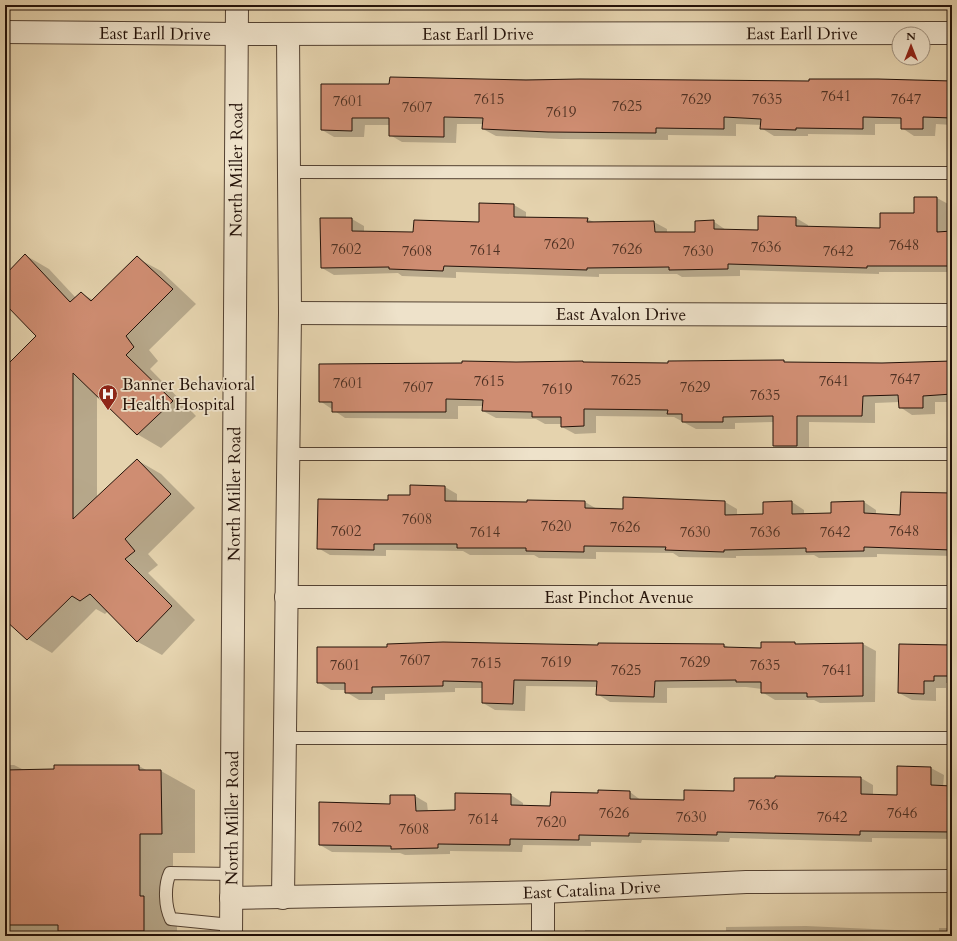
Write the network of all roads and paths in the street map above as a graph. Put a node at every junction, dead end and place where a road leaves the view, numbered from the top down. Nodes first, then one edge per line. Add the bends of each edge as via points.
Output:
1 (237, 5) edge
2 (5, 32) edge
3 (952, 33) edge
4 (237, 34) junction
5 (288, 34) junction
6 (289, 172) junction
7 (952, 173) edge
8 (290, 313) junction
9 (952, 315) edge
10 (288, 454) junction
11 (952, 454) edge
12 (286, 597) junction
13 (952, 597) edge
14 (285, 738) junction
15 (952, 738) edge
16 (231, 874) junction
17 (952, 881) edge
18 (543, 892) junction
19 (231, 898) junction
20 (284, 898) junction
21 (231, 930) edge
22 (543, 936) edge

1 - 4 street, North Miller Road
2 - 4 street, East Earll Drive
3 - 5 street, East Earll Drive
4 - 5 street, East Earll Drive
4 - 16 street, North Miller Road
5 - 6 street
6 - 7 lane
6 - 8 street
8 - 9 street, East Avalon Drive
8 - 10 street
10 - 11 lane
10 - 12 street
12 - 13 street, East Pinchot Avenue
12 - 14 street
14 - 15 lane
14 - 20 street
16 - 19 street, North Miller Road
16 - 21 lane via 170,873 166,880 167,911 171,919
17 - 18 street, East Catalina Drive via 746,882
18 - 20 street, East Catalina Drive
18 - 22 street
19 - 20 street, East Catalina Drive
19 - 21 street, North Miller Road

